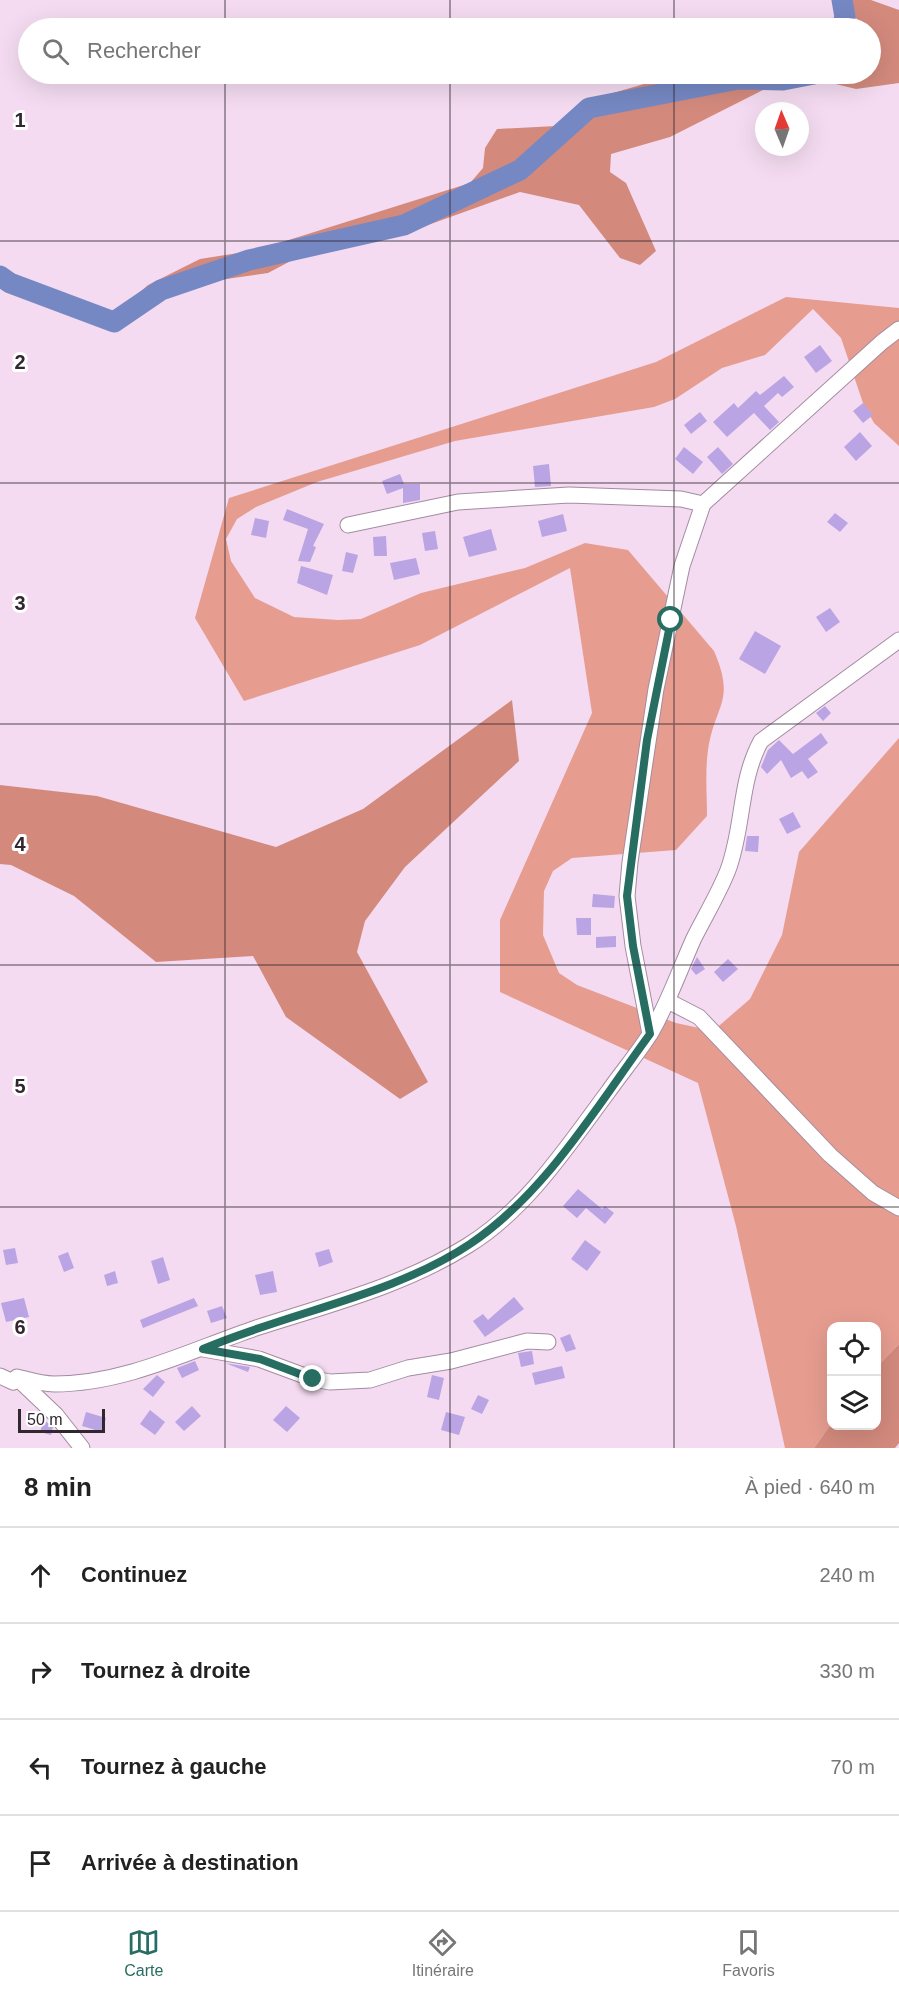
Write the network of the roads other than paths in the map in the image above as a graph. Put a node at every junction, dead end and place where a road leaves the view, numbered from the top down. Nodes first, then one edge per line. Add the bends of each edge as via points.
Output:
1 (899, 329) edge
2 (704, 504) junction
3 (348, 525) dead end
4 (899, 640) edge
5 (668, 1001) junction
6 (650, 1034) junction
7 (899, 1208) edge
8 (548, 1342) dead end
9 (203, 1349) junction
10 (0, 1376) edge
11 (17, 1377) junction
12 (82, 1448) edge

1 - 2 street
2 - 3 street via 681,499 568,495 458,502
2 - 6 street via 682,566 656,689 630,862 627,896
4 - 5 street via 761,741 745,781 728,871 679,969
5 - 6 street
5 - 7 street via 699,1017 830,1155 873,1193
6 - 9 street via 544,1175 502,1220 475,1241 403,1278
8 - 9 street via 528,1341 370,1380 338,1382 313,1379 260,1359
9 - 11 street via 92,1379 53,1384
10 - 11 street via 14,1382
11 - 12 street via 56,1415

